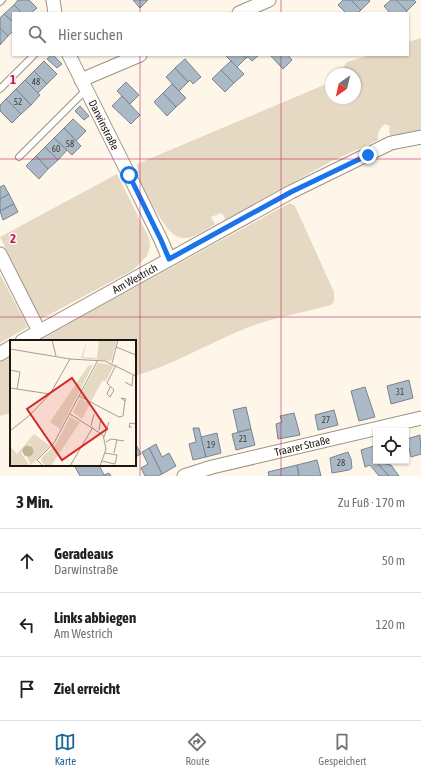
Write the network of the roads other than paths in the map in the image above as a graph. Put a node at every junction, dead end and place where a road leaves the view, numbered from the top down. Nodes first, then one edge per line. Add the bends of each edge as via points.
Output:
1 (53, 0) edge
2 (268, 0) edge
3 (55, 12) edge
4 (240, 12) edge
5 (33, 56) edge
6 (70, 56) edge
7 (138, 56) edge
8 (84, 85) junction
9 (0, 89) edge
10 (421, 137) edge
11 (19, 157) dead end
12 (0, 254) edge
13 (169, 259) junction
14 (39, 331) junction
15 (24, 340) edge
16 (10, 348) edge
17 (0, 354) edge
18 (421, 418) edge
19 (212, 467) junction
20 (184, 476) edge
21 (222, 476) edge

1 - 3 street
2 - 4 street
5 - 9 lane
6 - 8 street, Darwinstraße
7 - 8 street
8 - 11 lane
8 - 13 street, Darwinstraße
10 - 13 street, Am Westrich via 391,143 291,192
12 - 14 street
13 - 14 street, Am Westrich
14 - 15 street, Am Westrich
16 - 17 street
18 - 19 street, Traarer Straße
19 - 20 street, Traarer Straße
19 - 21 street

